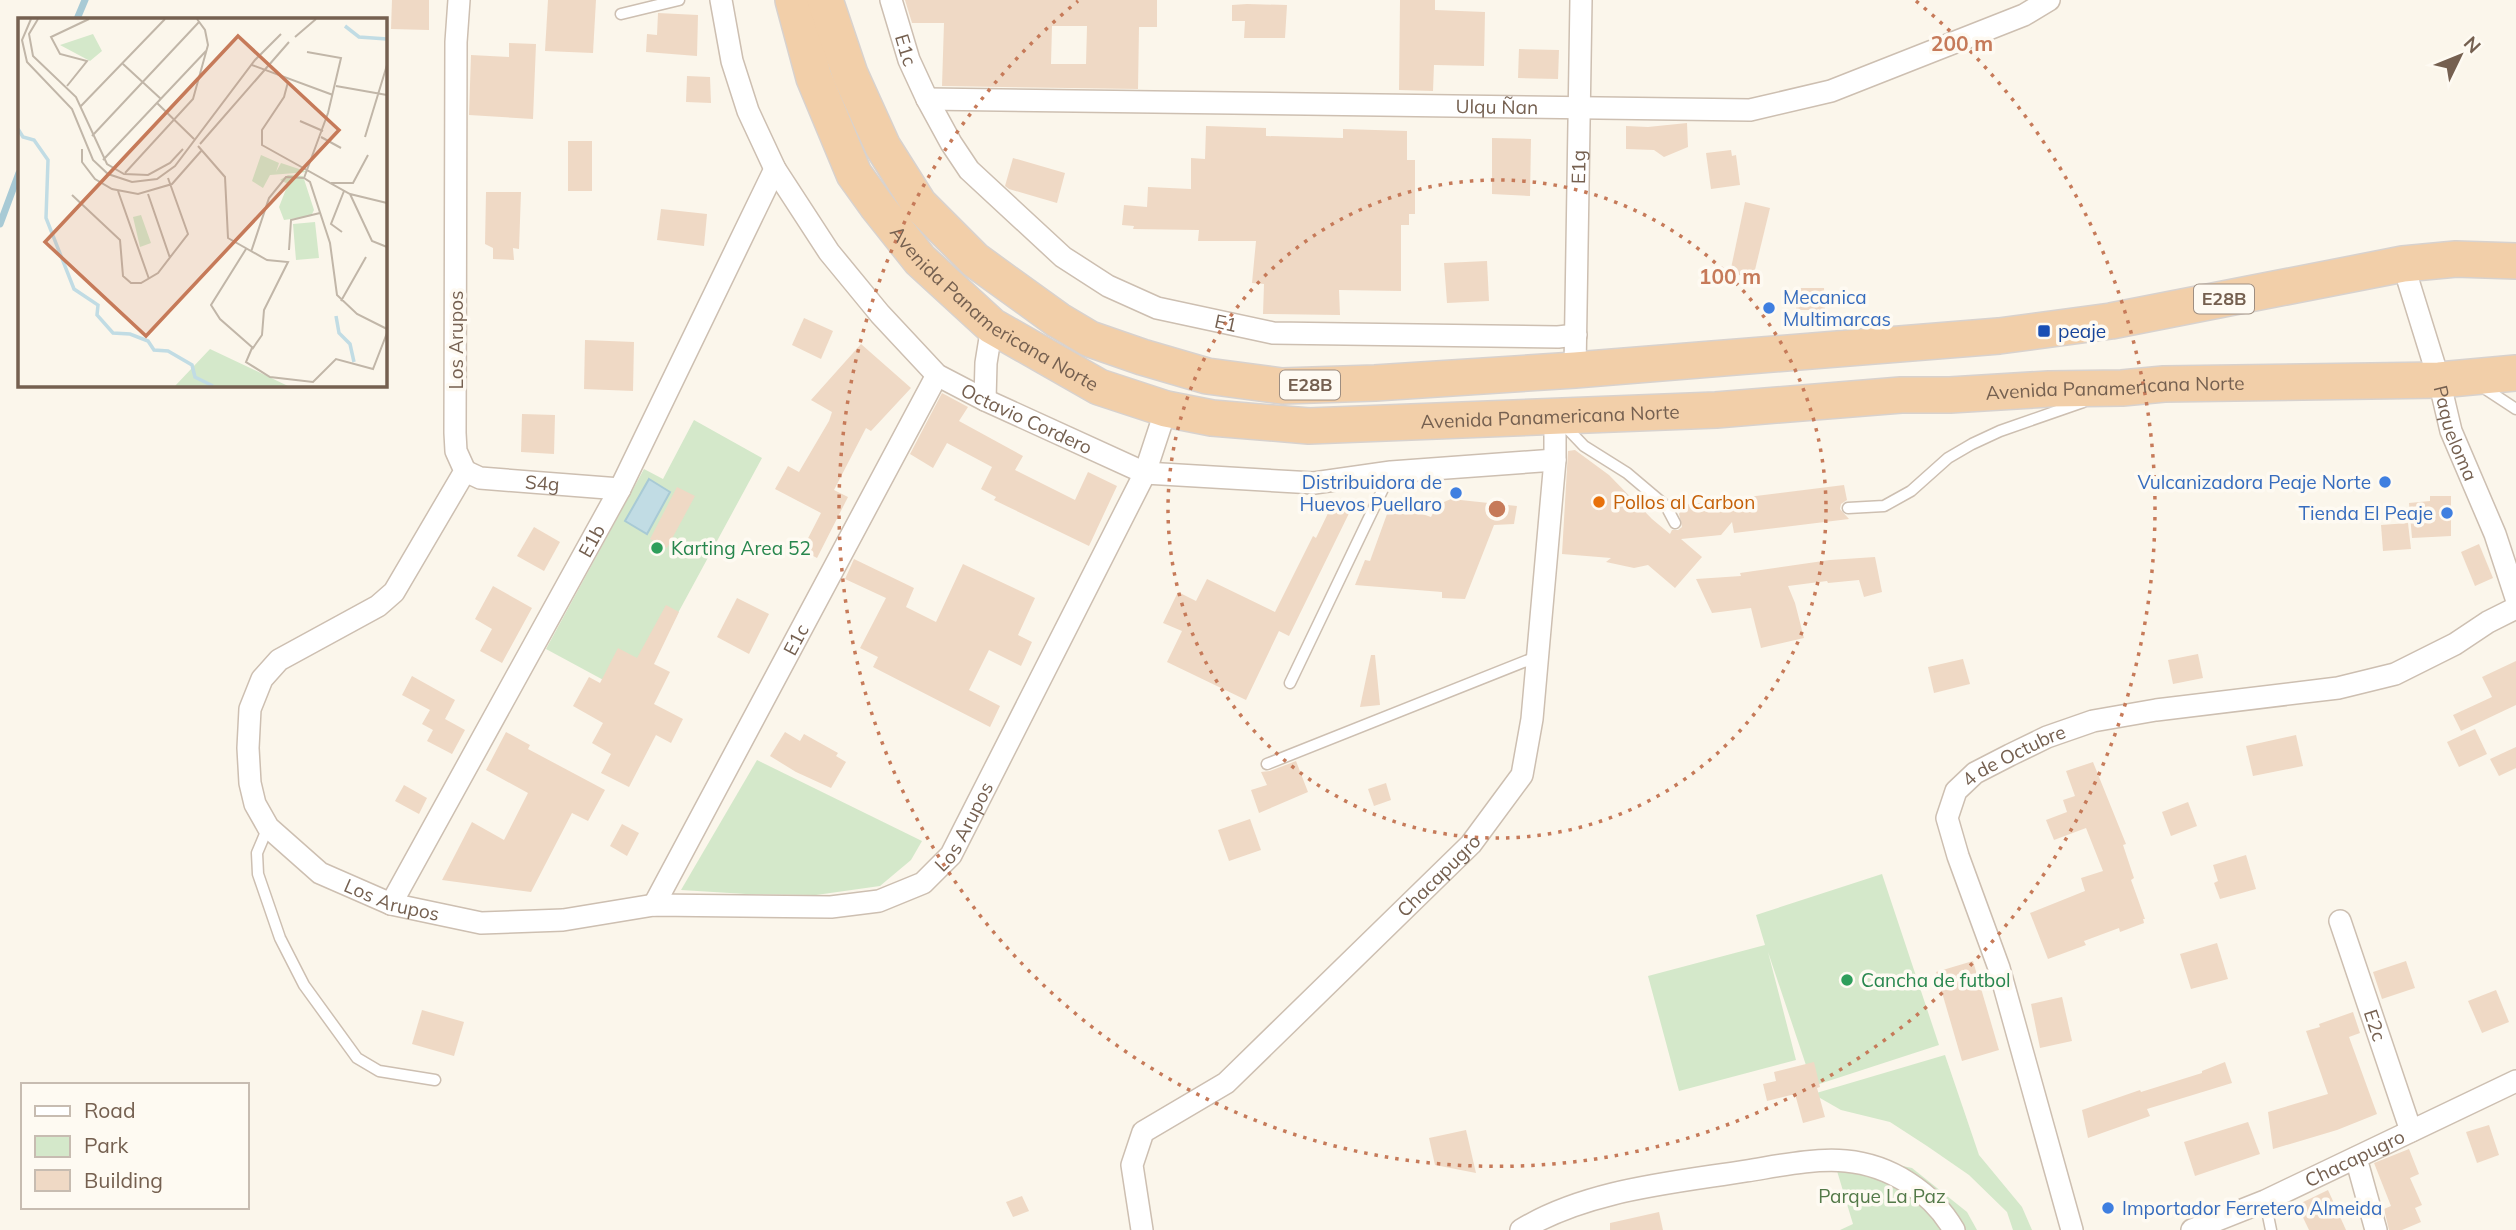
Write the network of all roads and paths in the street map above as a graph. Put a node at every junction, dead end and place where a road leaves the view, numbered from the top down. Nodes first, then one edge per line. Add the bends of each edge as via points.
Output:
1 (459, 0) edge
2 (679, 0) edge
3 (720, 0) edge
4 (793, 0) edge
5 (825, 0) edge
6 (891, 0) edge
7 (1581, 0) edge
8 (2049, 0) edge
9 (621, 14) dead end
10 (927, 99) junction
11 (1581, 109) junction
12 (775, 169) junction
13 (2516, 261) edge
14 (2403, 264) junction
15 (992, 326) junction
16 (1576, 335) junction
17 (1575, 370) junction
18 (2516, 373) edge
19 (937, 375) junction
20 (2453, 378) junction
21 (2122, 388) junction
22 (985, 400) junction
23 (1166, 409) junction
24 (2516, 409) edge
25 (1555, 416) junction
26 (1555, 460) junction
27 (465, 471) junction
28 (1391, 472) junction
29 (1145, 473) junction
30 (620, 489) junction
31 (1848, 508) dead end
32 (1675, 523) dead end
33 (2516, 598) edge
34 (2516, 608) edge
35 (1536, 657) junction
36 (1290, 683) dead end
37 (1267, 764) dead end
38 (268, 827) junction
39 (391, 904) junction
40 (654, 905) junction
41 (2340, 922) dead end
42 (435, 1080) dead end
43 (2516, 1081) edge
44 (2411, 1131) junction
45 (2356, 1158) junction
46 (2265, 1201) junction
47 (1142, 1230) edge
48 (1521, 1230) edge
49 (1954, 1230) edge
50 (2072, 1230) edge
51 (2192, 1230) edge
52 (2271, 1230) edge
53 (2376, 1230) edge

1 - 27 street, Los Arupos via 455,433 456,451
2 - 9 lane
3 - 12 street, Octavio Cordero via 748,111
4 - 15 highway, Avenida Panamericana Norte / E28B via 814,78 854,174 920,260
5 - 17 highway, Avenida Panamericana Norte / E28B via 850,74 883,147 919,204 975,260 1090,339 1207,376 1282,386
6 - 10 street, E1c via 909,60
7 - 11 street, E1g
8 - 11 street, Ulqu Ñan via 2024,15 1831,91 1763,107
10 - 11 street, Ulqu Ñan
10 - 16 street, E1 via 969,170 1029,227 1063,257 1108,286 1157,308 1273,333
11 - 16 street, E1g
12 - 19 street, Octavio Cordero via 829,252
12 - 30 street, E1b
13 - 14 highway, Avenida Panamericana Norte / E28B via 2456,259
14 - 17 highway, Avenida Panamericana Norte / E28B via 2044,331
14 - 20 street, Paqueloma
15 - 22 street
15 - 23 highway, Avenida Panamericana Norte / E28B via 1099,387
16 - 17 street
18 - 20 highway, Avenida Panamericana Norte / E28B
19 - 22 street, Octavio Cordero
19 - 40 street, E1c
20 - 21 highway, Avenida Panamericana Norte / E28B
20 - 24 lane
20 - 33 street, Paqueloma via 2451,431 2495,534
21 - 25 highway, Avenida Panamericana Norte / E28B via 1901,395 1716,410
21 - 31 lane via 1972,444 1884,506
22 - 29 street, Octavio Cordero
23 - 25 highway, Avenida Panamericana Norte / E28B via 1212,418 1309,426
23 - 29 street, Los Arupos
25 - 26 street, Chacapugro
25 - 32 lane via 1584,446 1627,473 1666,506
26 - 28 street, Octavio Cordero
26 - 35 street, Chacapugro
27 - 30 street, S4g via 480,478
27 - 38 street, Los Arupos via 394,592 378,606 279,660 262,679 250,709 248,748 255,804
28 - 29 street, Octavio Cordero via 1314,483
28 - 36 lane
29 - 40 street, Los Arupos via 951,855 923,883 879,901 831,907
30 - 39 street, E1b
34 - 50 street, 4 de Octubre via 2395,674 2338,688 2093,721 2010,755 1975,773 1956,790 1947,818 1999,968
35 - 37 lane
35 - 47 street, Chacapugro via 1522,775 1471,844 1226,1083 1143,1132 1132,1165
38 - 39 street, Los Arupos via 320,873
38 - 42 lane via 257,853 258,874 280,938 304,985 357,1058 379,1071
39 - 40 street, Los Arupos via 481,923 563,920
41 - 44 street, E2c
43 - 44 street, Chacapugro
44 - 45 street, Chacapugro
45 - 46 street, Chacapugro
45 - 53 street
46 - 51 street, Chacapugro
46 - 52 lane
48 - 49 street via 1584,1203 1647,1187 1798,1163 1846,1161 1886,1170 1923,1193

